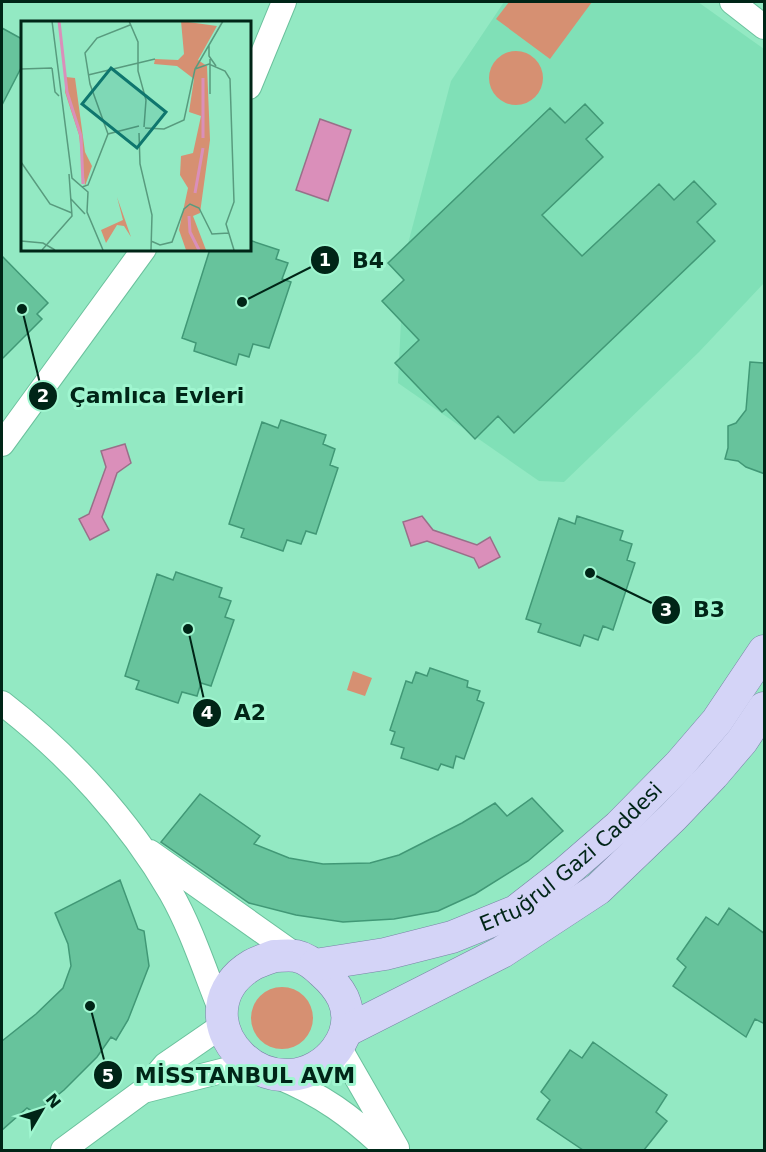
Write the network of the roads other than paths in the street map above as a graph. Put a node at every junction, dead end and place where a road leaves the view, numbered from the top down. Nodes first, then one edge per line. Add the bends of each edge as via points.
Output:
1 (284, 2) edge
2 (732, 2) edge
3 (765, 27) edge
4 (250, 85) edge
5 (143, 250) edge
6 (2, 444) edge
7 (765, 651) edge
8 (2, 702) edge
9 (765, 708) edge
10 (138, 844) junction
11 (306, 961) junction
12 (222, 1018) junction
13 (343, 1039) junction
14 (262, 1070) junction
15 (144, 1091) junction
16 (63, 1150) edge
17 (387, 1150) edge
18 (398, 1150) edge

1 - 4 street
2 - 3 street
5 - 6 street
7 - 11 main road, Ertuğrul Gazi Caddesi via 717,721 680,764 620,826 516,911 452,938 385,954
8 - 10 street via 62,756
9 - 13 main road, Ertuğrul Gazi Caddesi via 712,775 598,889 502,952
10 - 11 street
10 - 12 street via 171,894
11 - 12 main road via 274,956 253,964 226,991
11 - 13 main road via 332,981 343,999
12 - 14 main road via 234,1048
12 - 15 street via 165,1065
13 - 14 main road via 326,1062 314,1069 296,1074
13 - 18 street
14 - 15 street
14 - 17 street via 310,1090 363,1127
15 - 16 street

